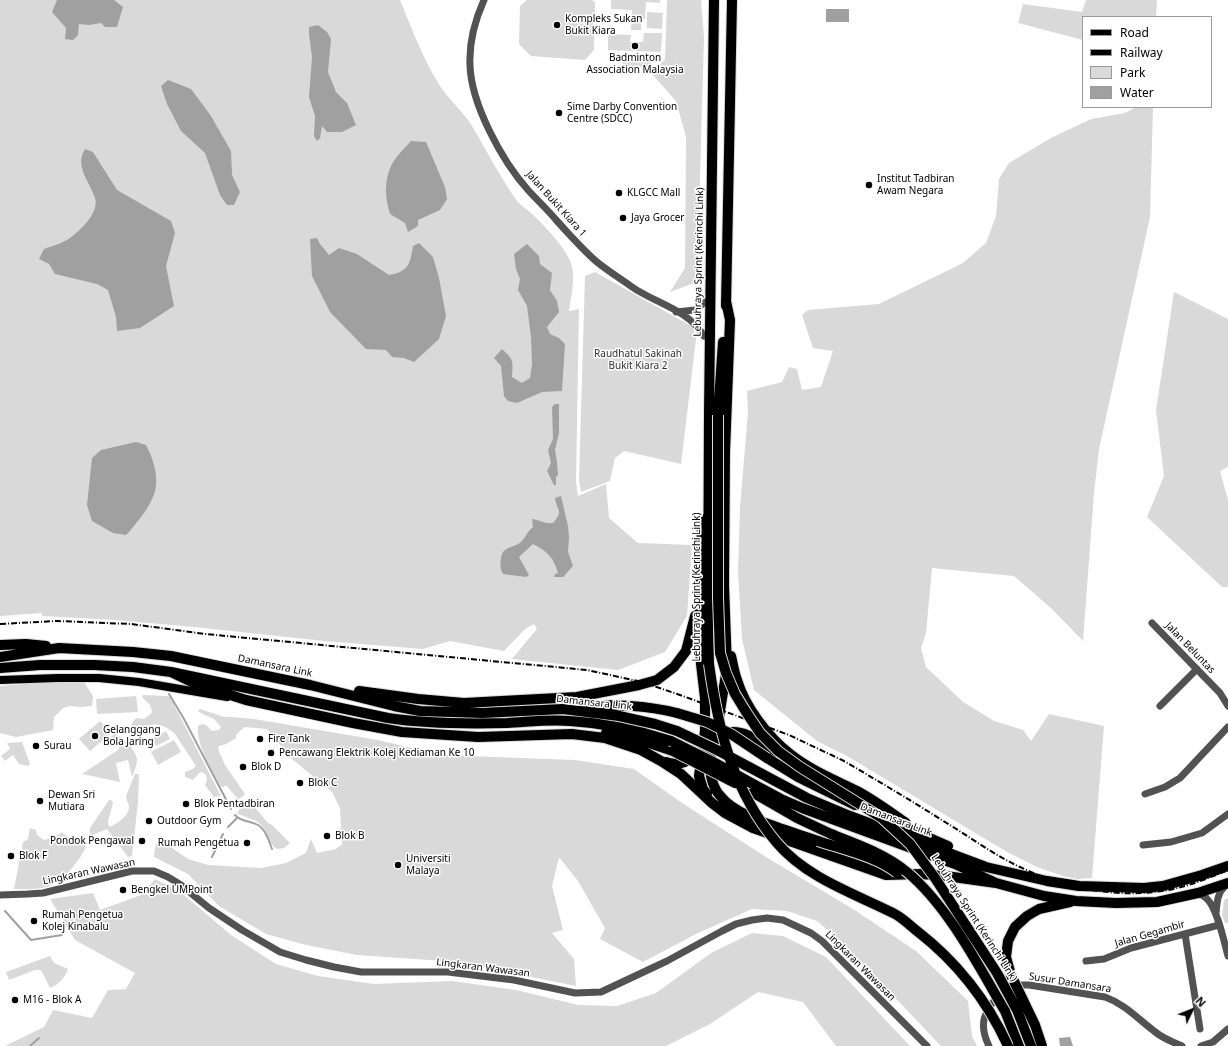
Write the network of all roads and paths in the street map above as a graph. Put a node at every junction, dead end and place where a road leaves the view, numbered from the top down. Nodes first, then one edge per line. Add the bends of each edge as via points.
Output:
1 (484, 0) edge
2 (732, 0) edge
3 (714, 1) edge
4 (711, 275) junction
5 (726, 300) junction
6 (705, 302) junction
7 (676, 312) junction
8 (704, 336) junction
9 (714, 414) junction
10 (700, 596) junction
11 (1152, 623) dead end
12 (726, 640) junction
13 (0, 645) edge
14 (59, 648) junction
15 (0, 657) edge
16 (701, 664) junction
17 (0, 668) edge
18 (727, 668) junction
19 (1197, 669) junction
20 (171, 672) junction
21 (0, 680) edge
22 (310, 685) junction
23 (246, 700) junction
24 (1160, 706) dead end
25 (1228, 706) edge
26 (563, 709) junction
27 (414, 721) junction
28 (1228, 728) edge
29 (500, 730) junction
30 (466, 736) junction
31 (672, 746) junction
32 (702, 751) junction
33 (661, 761) junction
34 (1145, 794) dead end
35 (725, 813) junction
36 (1228, 814) edge
37 (882, 818) junction
38 (922, 835) junction
39 (1142, 845) dead end
40 (1228, 866) edge
41 (1010, 872) junction
42 (996, 883) junction
43 (1228, 883) edge
44 (1198, 893) junction
45 (0, 895) edge
46 (1076, 901) junction
47 (1216, 914) junction
48 (1219, 925) junction
49 (1186, 934) junction
50 (1228, 956) edge
51 (1086, 961) dead end
52 (984, 976) junction
53 (1228, 1028) edge
54 (1200, 1029) dead end
55 (927, 1046) edge
56 (989, 1046) edge
57 (1008, 1046) edge
58 (1019, 1046) edge
59 (1031, 1046) edge
60 (1042, 1046) edge
61 (1182, 1046) edge
62 (1201, 1046) edge

1 - 7 street, Jalan Bukit Kiara 1 via 471,43 470,65 474,95 484,120 511,167 528,190 598,263 638,291
2 - 5 highway, Lebuhraya Sprint (Kerinchi Link)
3 - 4 highway, Lebuhraya Sprint (Kerinchi Link)
4 - 6 highway
4 - 9 highway, Lebuhraya Sprint (Kerinchi Link)
5 - 9 highway, Lebuhraya Sprint (Kerinchi Link)
5 - 12 highway via 730,320 725,459
6 - 7 street via 695,310
6 - 8 highway
7 - 8 street, Jalan Bukit Kiara 1 via 695,324
8 - 10 highway
9 - 37 highway, Lebuhraya Sprint (Kerinchi Link), bridge via 720,653 726,673 746,712 760,733 778,751
9 - 57 highway, Lebuhraya Sprint (Kerinchi Link), bridge via 709,664 724,739 743,793 756,815 794,859 838,887 895,914 949,958 972,983
10 - 16 highway
10 - 22 highway via 686,652 674,667 657,680 639,685 577,697 464,703
11 - 19 street, Jalan Beluntas
12 - 18 highway
12 - 38 highway via 737,680 746,701 758,721 779,744 794,758 859,792
13 - 14 highway via 26,644
14 - 15 highway, Damansara Link
14 - 22 highway, Damansara Link via 171,656
16 - 18 highway via 705,675 710,678 720,676
16 - 32 highway via 705,698
17 - 20 highway, Damansara Link via 94,665
18 - 32 highway via 718,723
19 - 24 street
19 - 25 street, Jalan Beluntas via 1220,693
20 - 23 highway via 196,684
20 - 27 highway, Damansara Link via 388,718
21 - 23 main road via 99,678
22 - 26 highway, Damansara Link via 420,711 482,713
23 - 30 highway via 402,732
26 - 37 highway, bridge via 638,706 677,712 708,722 798,777
26 - 41 highway, Damansara Link, bridge via 619,716 677,731 807,798 986,867
27 - 29 highway via 433,727
27 - 31 highway, Damansara Link via 485,723 568,720 602,723 647,733
28 - 34 street via 1180,778
29 - 30 highway
29 - 31 highway via 584,730
30 - 33 highway via 572,734 605,738 641,750
31 - 42 highway, Damansara Link, bridge via 715,763 802,808 955,864
31 - 52 highway, bridge via 797,818 883,856 907,872 939,906
32 - 33 highway via 686,762 675,765
32 - 35 highway via 699,776 703,789
33 - 35 highway via 681,774
35 - 42 highway via 753,828 886,875 921,874
36 - 39 street via 1202,833 1171,842
37 - 59 highway, Lebuhraya Sprint (Kerinchi Link), bridge via 910,844 939,884 997,973 1017,1010
38 - 41 highway
38 - 52 highway, bridge via 895,823 750,736 726,733 716,740 712,748 712,780 726,802 764,822 879,862 894,870 923,896
40 - 41 highway, Damansara Link via 1169,884 1144,888 1079,886
42 - 46 highway, Damansara Link via 1044,896
43 - 44 highway, Damansara Link
43 - 47 street via 1221,890
44 - 46 highway, Damansara Link via 1157,902
44 - 47 street via 1210,902
45 - 55 street, Lingkaran Wawasan via 43,892 123,873 154,871 181,885 242,930 280,952 306,960 361,972 448,972 514,980 575,993 601,992 636,977 736,924 767,918 783,920 822,941
46 - 60 highway, bridge via 1039,910 1027,916 1015,927 1008,941 1006,957 1011,975
47 - 48 street
48 - 49 street, Jalan Gegambir
48 - 50 street
49 - 51 street, Jalan Gegambir via 1131,948 1104,959
49 - 54 street
52 - 58 highway, bridge via 1005,1011
53 - 62 street via 1213,1042
56 - 61 street, Susur Damansara via 985,1037 986,1012 1001,994 1010,988 1029,985 1114,1000 1130,1010 1154,1032

